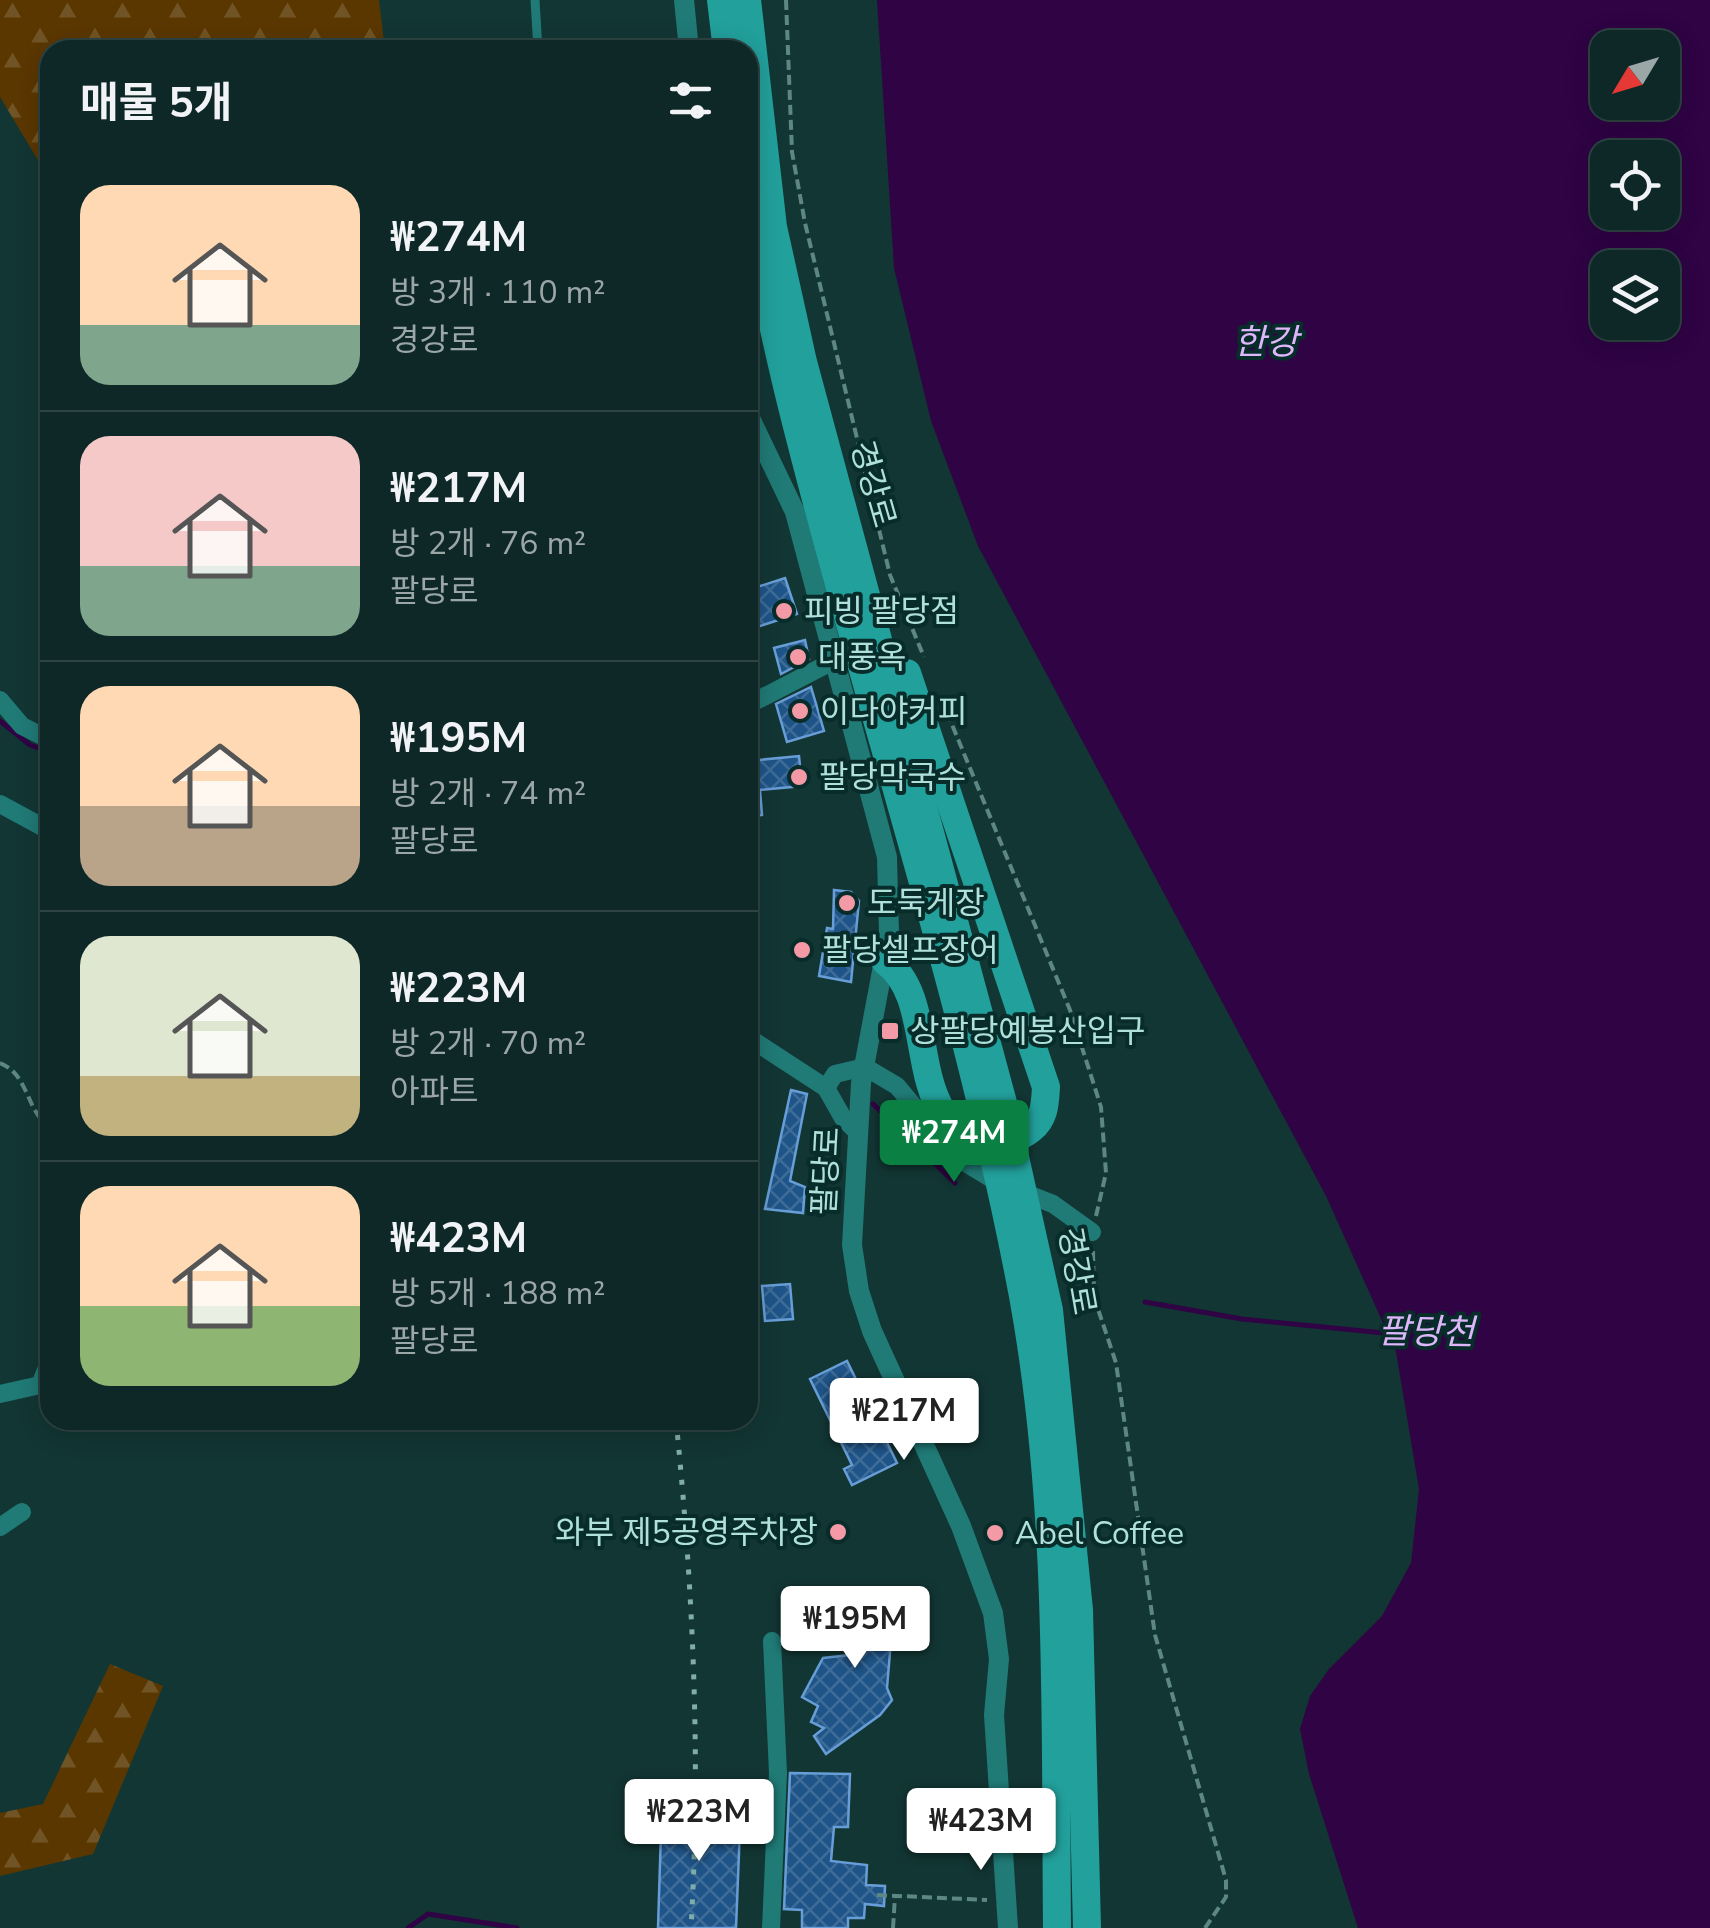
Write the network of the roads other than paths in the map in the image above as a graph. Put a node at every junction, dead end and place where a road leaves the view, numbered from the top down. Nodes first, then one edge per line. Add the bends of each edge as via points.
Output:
1 (535, 0) edge
2 (684, 0) edge
3 (721, 0) edge
4 (747, 0) edge
5 (762, 0) edge
6 (537, 40) edge
7 (688, 40) edge
8 (726, 40) edge
9 (750, 40) edge
10 (758, 69) edge
11 (758, 117) edge
12 (758, 261) edge
13 (758, 435) edge
14 (863, 576) junction
15 (837, 658) junction
16 (0, 700) edge
17 (758, 701) edge
18 (40, 735) edge
19 (0, 804) edge
20 (40, 826) edge
21 (884, 961) junction
22 (758, 1044) edge
23 (863, 1075) junction
24 (826, 1088) junction
25 (991, 1099) junction
26 (857, 1123) junction
27 (1092, 1232) dead end
28 (40, 1385) edge
29 (0, 1394) edge
30 (1050, 1409) junction
31 (22, 1512) dead end
32 (0, 1527) edge
33 (772, 1641) dead end
34 (771, 1928) edge
35 (1008, 1928) edge
36 (1057, 1928) edge
37 (1087, 1928) edge

1 - 6 lane
2 - 7 street
3 - 8 highway
4 - 9 highway, 경강로
5 - 10 highway
11 - 14 highway, 경강로 via 802,362
12 - 25 highway, 경강로 via 794,419
13 - 15 street, 팔당로 via 795,512
14 - 21 highway via 899,648 1039,1062 1046,1108 1028,1132 1001,1140 975,1136 937,1104 908,990
14 - 25 highway, 경강로
15 - 17 street
15 - 21 street, 팔당로 via 887,856
16 - 18 street via 22,726
19 - 20 street
21 - 23 street, 팔당로
22 - 24 street
23 - 24 street via 836,1074
23 - 26 street, 팔당로
23 - 27 street via 897,1086 956,1158 1053,1204
24 - 26 street
25 - 30 highway, 경강로 via 1043,1274
26 - 35 street, 팔당로 via 852,1245 859,1290 992,1613
28 - 29 street
30 - 36 highway, 경강로
30 - 37 highway, 경강로 via 1079,1610
31 - 32 street
33 - 34 street via 778,1773

